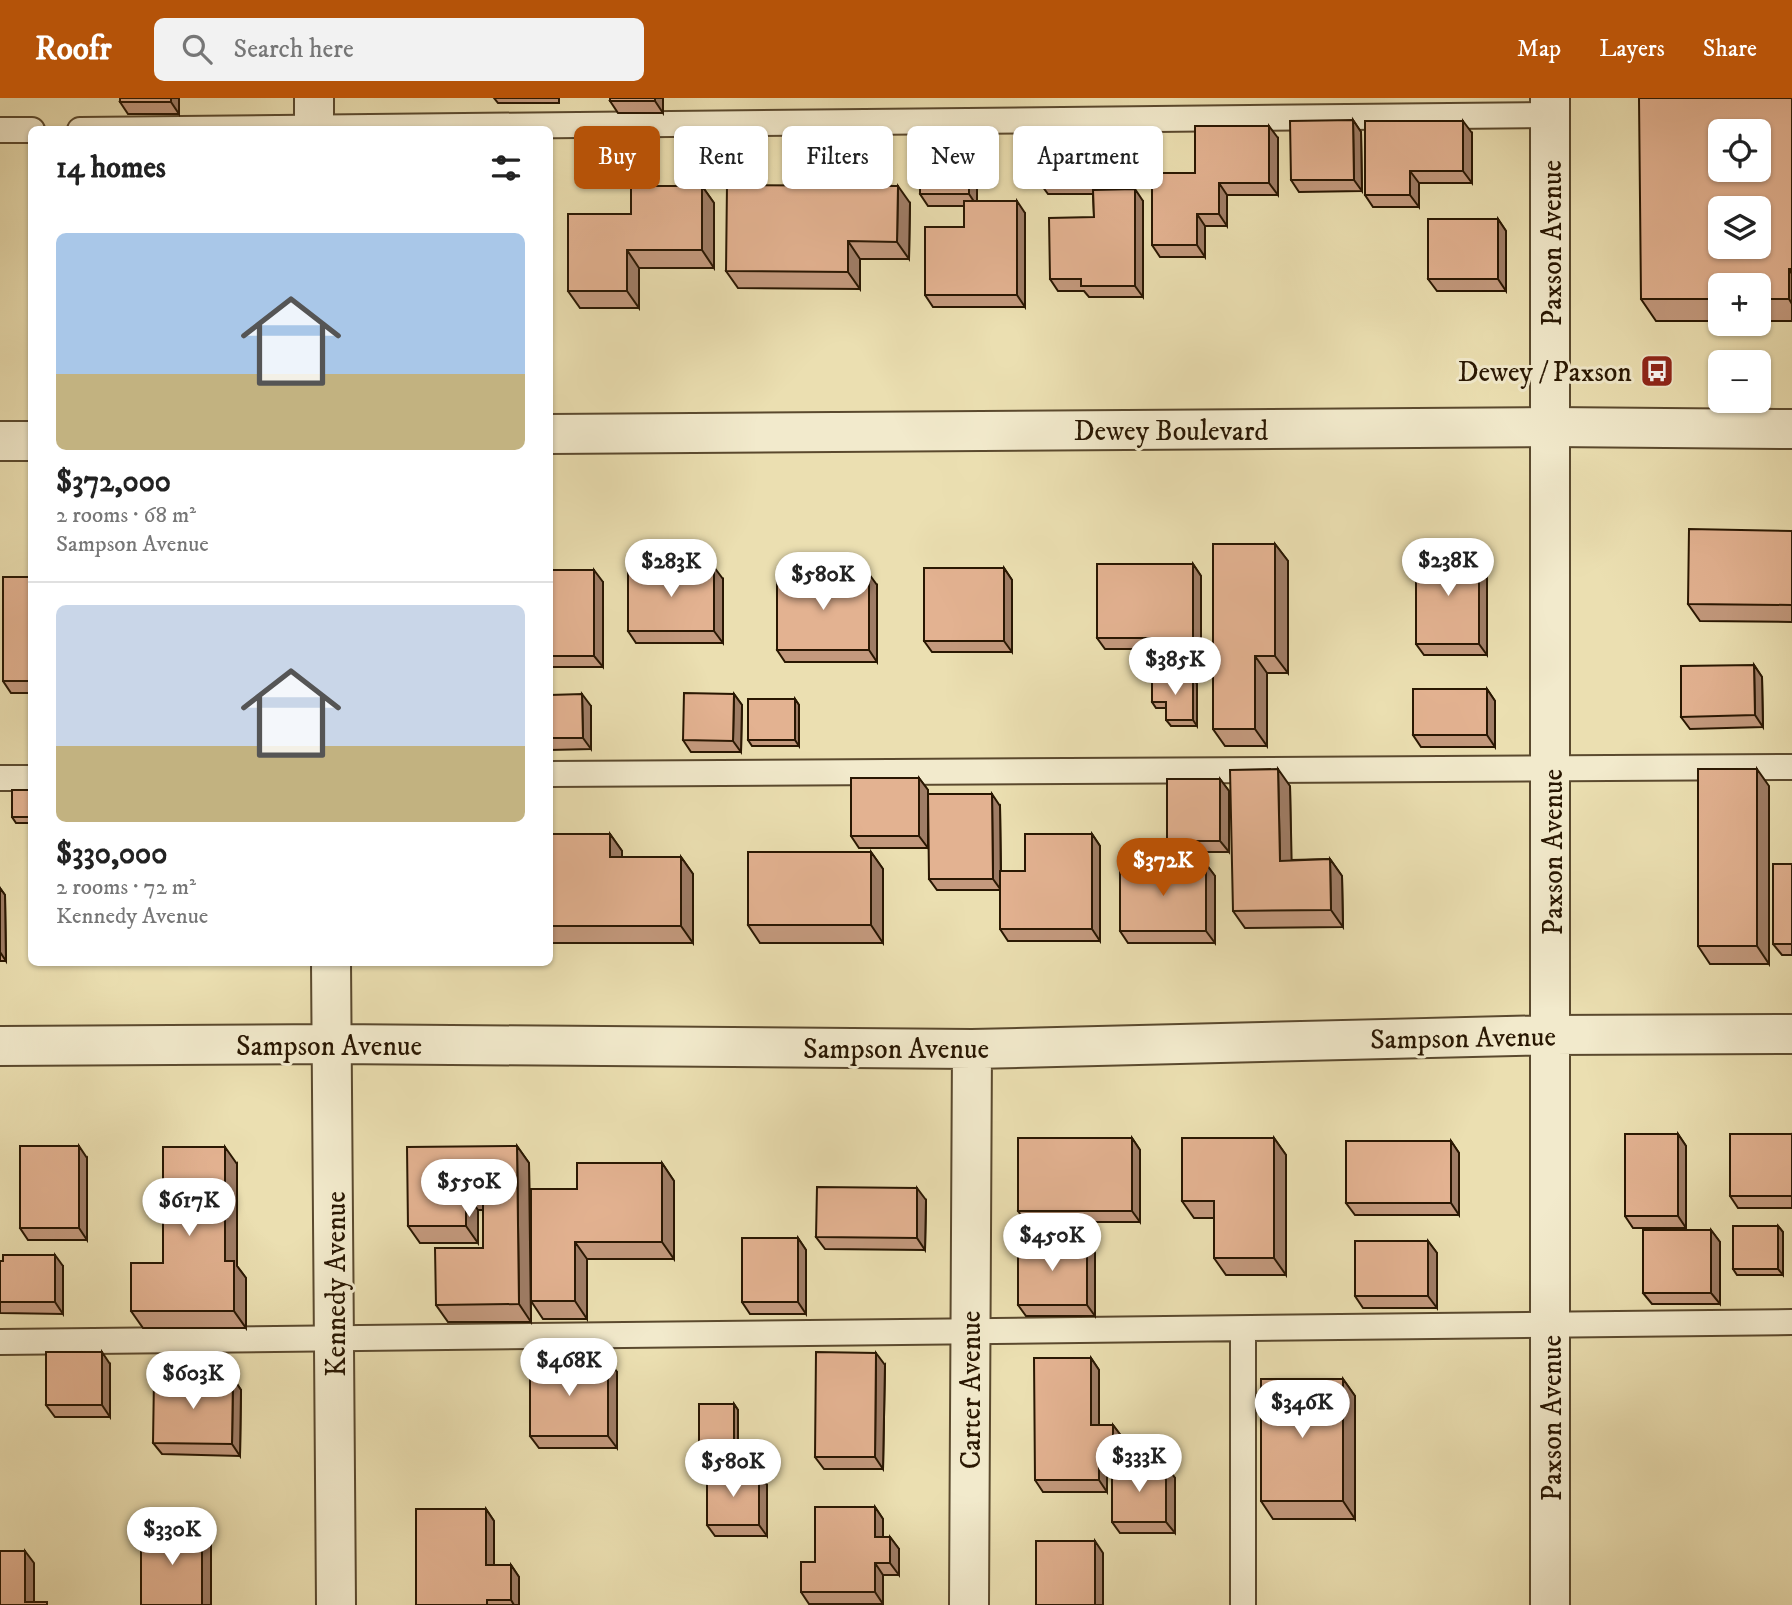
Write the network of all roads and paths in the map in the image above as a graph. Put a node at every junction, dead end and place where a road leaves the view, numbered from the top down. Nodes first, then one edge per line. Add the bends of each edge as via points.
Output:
1 (1550, 106) edge
2 (314, 119) edge
3 (165, 126) edge
4 (0, 130) edge
5 (28, 130) edge
6 (1552, 427) junction
7 (1792, 429) edge
8 (553, 434) edge
9 (0, 441) edge
10 (28, 441) edge
11 (1792, 767) edge
12 (1552, 769) junction
13 (553, 774) edge
14 (0, 778) edge
15 (28, 778) edge
16 (331, 966) edge
17 (1792, 1034) edge
18 (1552, 1035) junction
19 (334, 1044) junction
20 (0, 1046) edge
21 (972, 1049) junction
22 (1792, 1322) edge
23 (1551, 1325) junction
24 (1243, 1329) junction
25 (970, 1333) junction
26 (335, 1339) junction
27 (0, 1342) edge
28 (336, 1605) edge
29 (969, 1605) edge
30 (1243, 1605) edge
31 (1550, 1605) edge

1 - 2 lane
1 - 6 street, Paxson Avenue
2 - 3 lane
4 - 5 lane
6 - 7 street, Dewey Boulevard
6 - 8 street, Dewey Boulevard
6 - 12 street, Paxson Avenue
9 - 10 street
11 - 12 lane
12 - 13 lane
12 - 18 street, Paxson Avenue
14 - 15 lane
16 - 19 street, Kennedy Avenue
17 - 18 street, Sampson Avenue
18 - 21 street, Sampson Avenue
18 - 23 street, Paxson Avenue
19 - 20 street, Sampson Avenue
19 - 21 street, Sampson Avenue
19 - 26 street, Kennedy Avenue
21 - 25 street, Carter Avenue
22 - 23 lane
23 - 24 lane
23 - 31 street, Paxson Avenue
24 - 25 lane
24 - 30 lane
25 - 26 lane
25 - 29 street, Carter Avenue
26 - 27 lane
26 - 28 street, Kennedy Avenue

